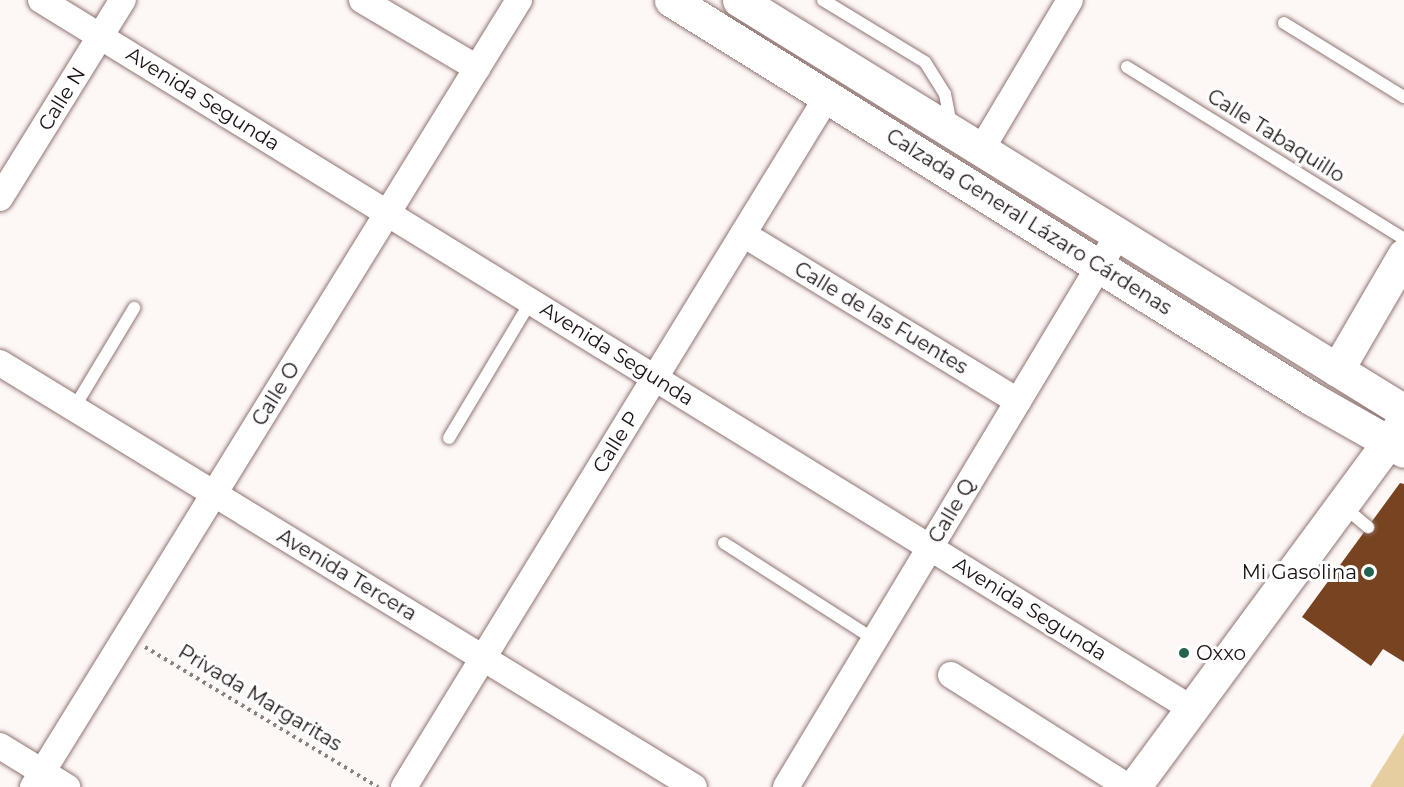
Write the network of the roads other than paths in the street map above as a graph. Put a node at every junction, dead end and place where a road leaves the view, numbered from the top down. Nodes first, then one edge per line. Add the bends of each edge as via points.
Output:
1 (41, 0) edge
2 (123, 0) edge
3 (362, 0) edge
4 (519, 0) edge
5 (671, 0) edge
6 (739, 0) edge
7 (823, 0) edge
8 (1070, 0) edge
9 (1284, 23) dead end
10 (100, 36) junction
11 (1127, 67) dead end
12 (477, 68) junction
13 (827, 97) junction
14 (1404, 97) edge
15 (952, 132) junction
16 (981, 150) junction
17 (4, 182) edge
18 (388, 213) junction
19 (743, 234) junction
20 (1118, 235) junction
21 (1404, 239) edge
22 (1404, 255) edge
23 (1100, 265) junction
24 (531, 301) junction
25 (134, 308) dead end
26 (0, 363) edge
27 (1337, 370) junction
28 (655, 378) junction
29 (1018, 401) junction
30 (74, 408) junction
31 (1404, 411) edge
32 (449, 438) dead end
33 (1398, 438) edge
34 (214, 494) junction
35 (1342, 506) junction
36 (1368, 527) dead end
37 (724, 543) dead end
38 (930, 547) junction
39 (875, 640) junction
40 (483, 658) junction
41 (951, 675) dead end
42 (1192, 708) junction
43 (0, 746) edge
44 (38, 779) edge
45 (67, 787) edge
46 (404, 787) edge
47 (693, 787) edge
48 (786, 787) edge
49 (1128, 787) edge
50 (1134, 787) edge

1 - 10 street, Avenida Segunda
2 - 10 street, Calle N
3 - 12 street
4 - 12 street, Calle O
5 - 13 main road, Calzada General Lázaro Cárdenas
6 - 15 main road, Calzada General Lázaro Cárdenas
7 - 15 lane via 925,62 945,94
8 - 16 street
9 - 14 lane
10 - 17 street, Calle N
10 - 18 street, Avenida Segunda
11 - 21 lane, Calle Tabaquillo
12 - 18 street, Calle O
13 - 19 street, Calle P
13 - 23 main road, Calzada General Lázaro Cárdenas
15 - 16 main road, Calzada General Lázaro Cárdenas
16 - 20 main road, Calzada General Lázaro Cárdenas
18 - 24 street, Avenida Segunda
18 - 34 street, Calle O
19 - 28 street, Calle P
19 - 29 street, Calle de las Fuentes
20 - 23 street, Calle Q
20 - 27 main road, Calzada General Lázaro Cárdenas
22 - 27 main road
23 - 29 street, Calle Q
23 - 33 main road, Calzada General Lázaro Cárdenas
24 - 28 street, Avenida Segunda
24 - 32 lane
25 - 30 lane
26 - 30 street, Avenida Tercera
27 - 31 main road, Calzada General Lázaro Cárdenas
28 - 38 street, Avenida Segunda
28 - 40 street, Calle P
29 - 38 street, Calle Q
30 - 34 street, Avenida Tercera
33 - 35 main road
34 - 40 street, Avenida Tercera
34 - 44 street, Calle O
35 - 36 lane
35 - 42 main road
37 - 39 lane
38 - 39 street, Calle Q
38 - 42 street, Avenida Segunda
39 - 48 street, Calle Q
40 - 46 street, Calle P
40 - 47 street, Avenida Tercera
41 - 49 street
42 - 50 main road
43 - 44 street
44 - 45 street

